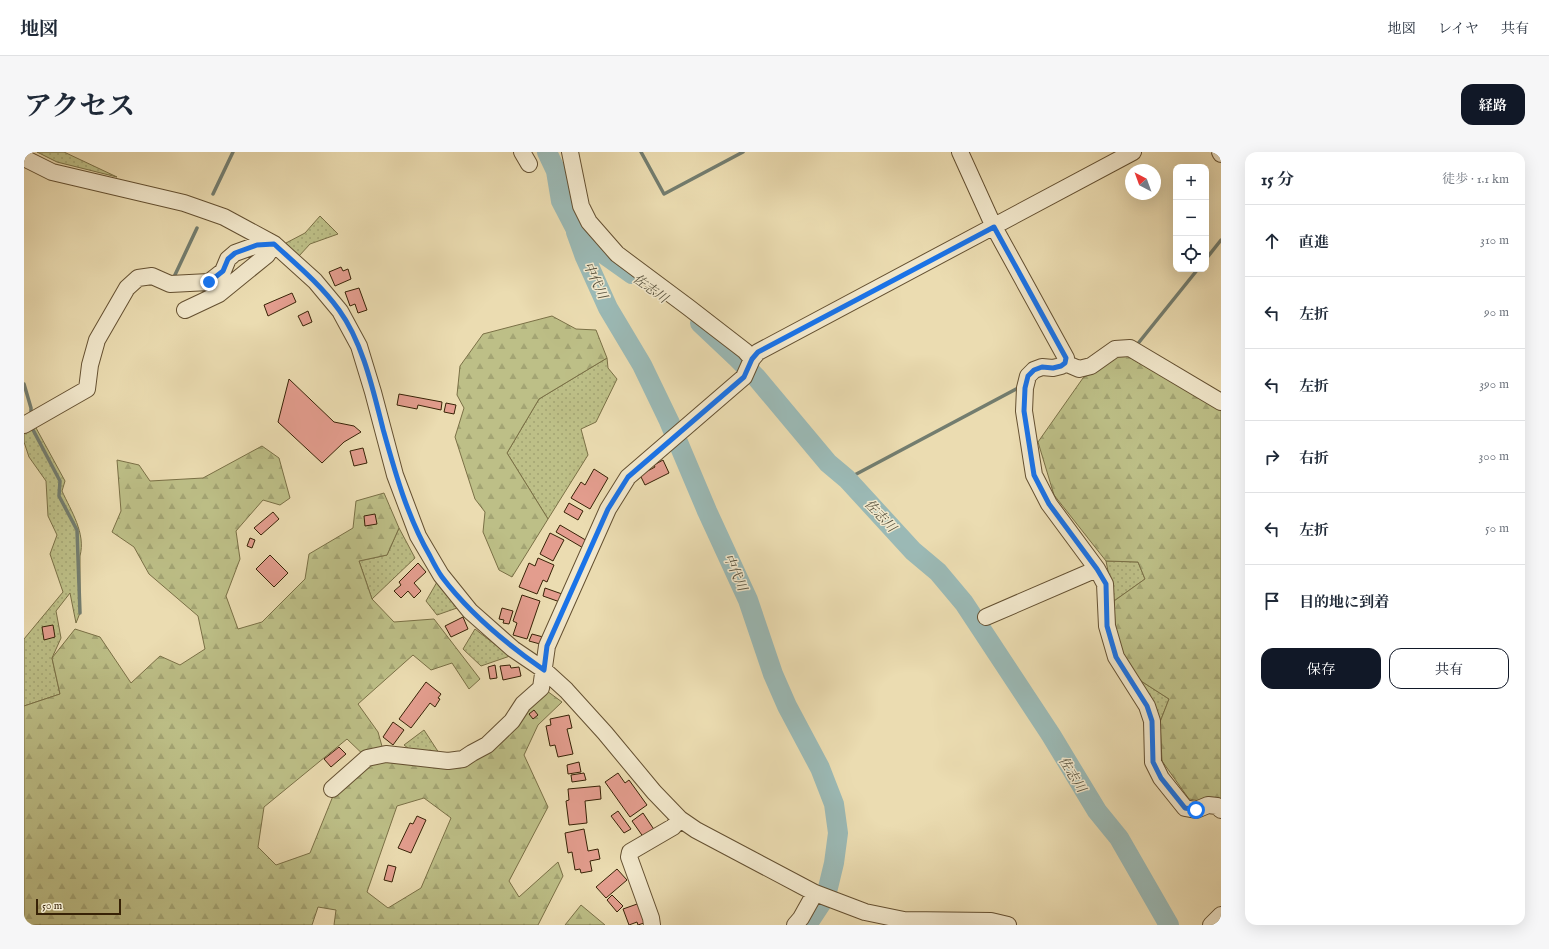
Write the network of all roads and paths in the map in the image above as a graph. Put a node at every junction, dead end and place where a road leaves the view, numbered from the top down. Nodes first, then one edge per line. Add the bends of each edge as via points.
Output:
1 (570, 152) edge
2 (960, 152) edge
3 (1133, 152) edge
4 (24, 158) edge
5 (994, 227) junction
6 (274, 244) junction
7 (185, 310) dead end
8 (752, 359) junction
9 (1065, 363) junction
10 (1221, 402) edge
11 (28, 423) edge
12 (1097, 569) junction
13 (986, 617) dead end
14 (544, 670) junction
15 (332, 789) dead end
16 (1221, 810) edge
17 (680, 818) junction
18 (815, 893) junction
19 (1221, 915) edge
20 (990, 923) edge
21 (652, 925) edge
22 (795, 925) edge
23 (1008, 925) edge
24 (1211, 925) edge

1 - 8 street via 581,206 589,222 617,254 688,306
2 - 5 street
3 - 5 street
4 - 6 street via 52,172 184,203 224,217
5 - 8 street via 758,352
5 - 9 street via 1065,354
6 - 7 street via 267,255 219,294
6 - 11 street via 257,245 235,253 228,259 223,271 209,282 170,284 152,276 138,278 127,288 96,340 87,389
6 - 14 street via 315,281 340,311 359,346 395,475 418,536 441,576 470,610 513,649
8 - 14 street via 744,377 628,477 608,509 547,646
9 - 10 street via 1079,369 1091,366 1115,349 1130,348
9 - 12 street via 1053,368 1042,367 1028,376 1024,411 1034,475 1049,504
12 - 13 street
12 - 16 street via 1106,584 1107,626 1116,657 1147,706 1152,721 1153,762 1161,778 1185,808 1196,810 1208,805 1217,806
14 - 15 street via 541,688 523,704 512,722 487,746 464,759 448,761 386,754 367,758
14 - 17 street via 576,700 654,792
17 - 18 street via 696,830
17 - 21 street via 673,827 630,852 629,857
18 - 20 street via 865,912 904,920
18 - 22 street
19 - 24 street
20 - 23 street

